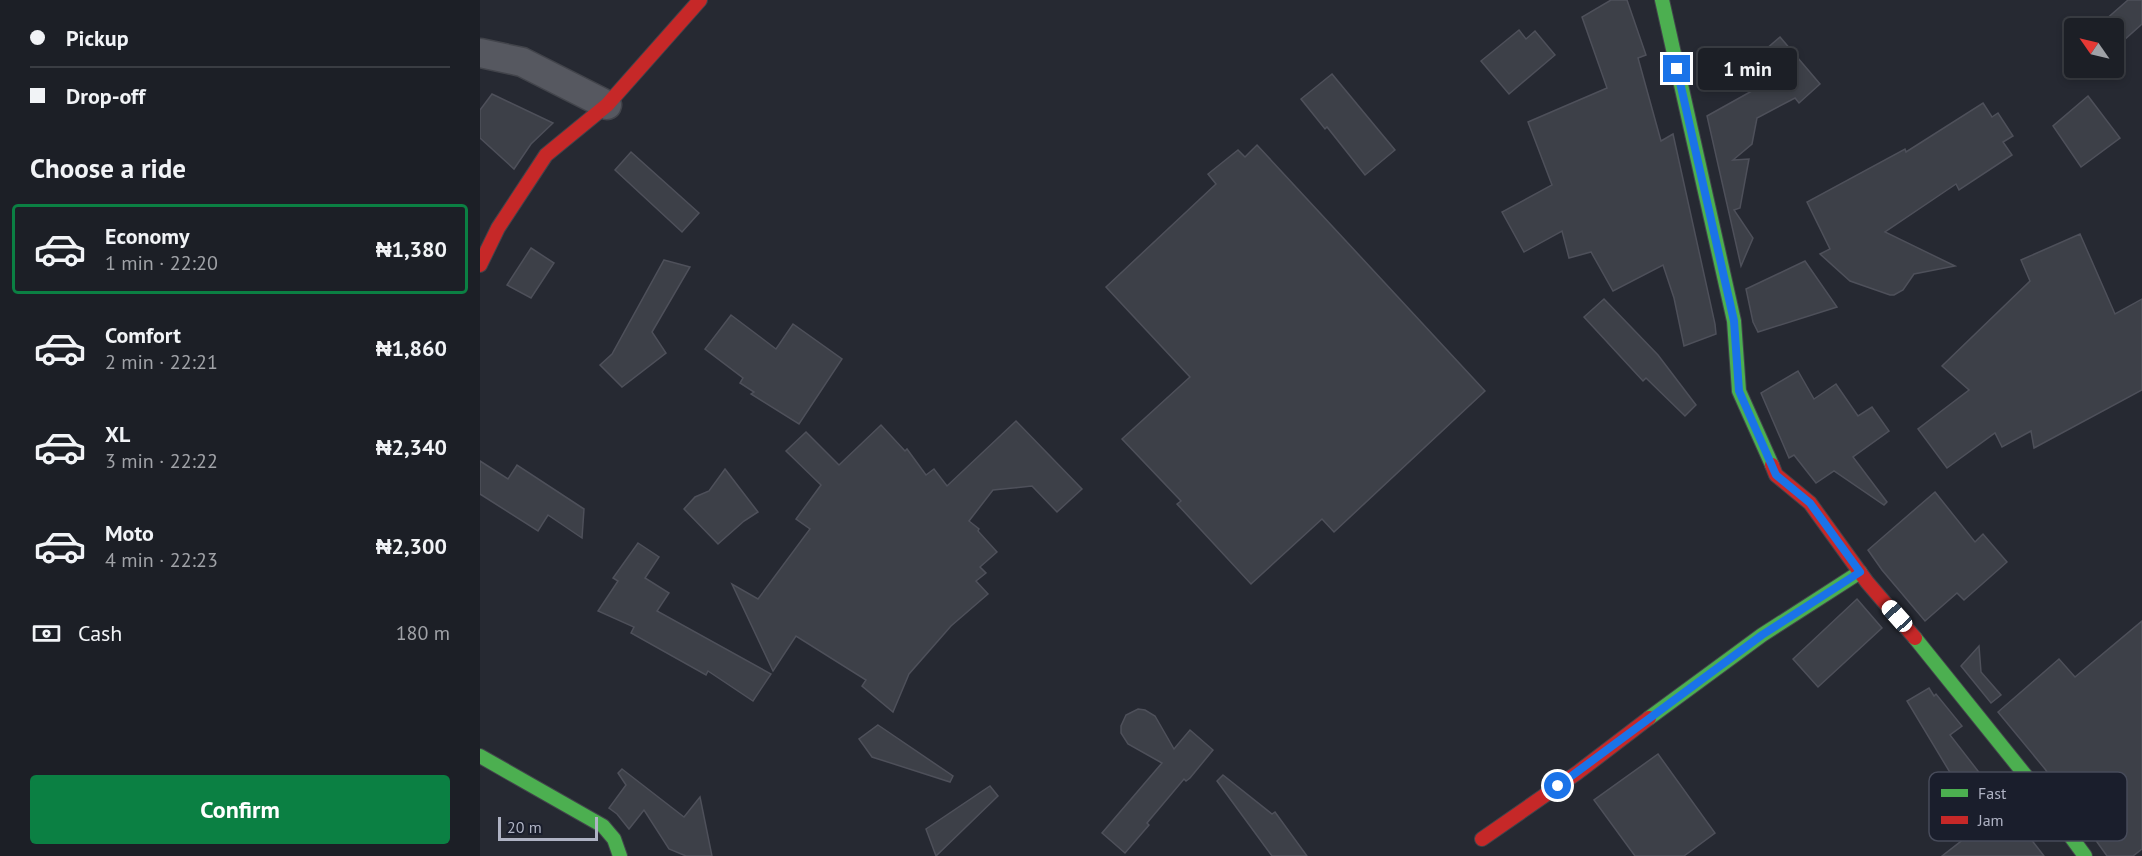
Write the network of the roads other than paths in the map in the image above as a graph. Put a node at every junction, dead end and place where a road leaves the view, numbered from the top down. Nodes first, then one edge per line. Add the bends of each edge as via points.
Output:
1 (700, 0) edge
2 (1662, 0) edge
3 (480, 53) edge
4 (607, 105) junction
5 (480, 266) edge
6 (1860, 572) junction
7 (480, 756) edge
8 (2023, 772) edge
9 (2074, 841) edge
10 (1485, 842) edge
11 (620, 856) edge
12 (2085, 856) edge

1 - 4 street
2 - 6 street via 1734,321 1739,391 1776,475 1810,503
3 - 4 street via 522,63
4 - 5 street via 546,155 498,228
6 - 8 street
6 - 10 street via 1762,635
7 - 11 street via 603,826 614,839
9 - 12 street

